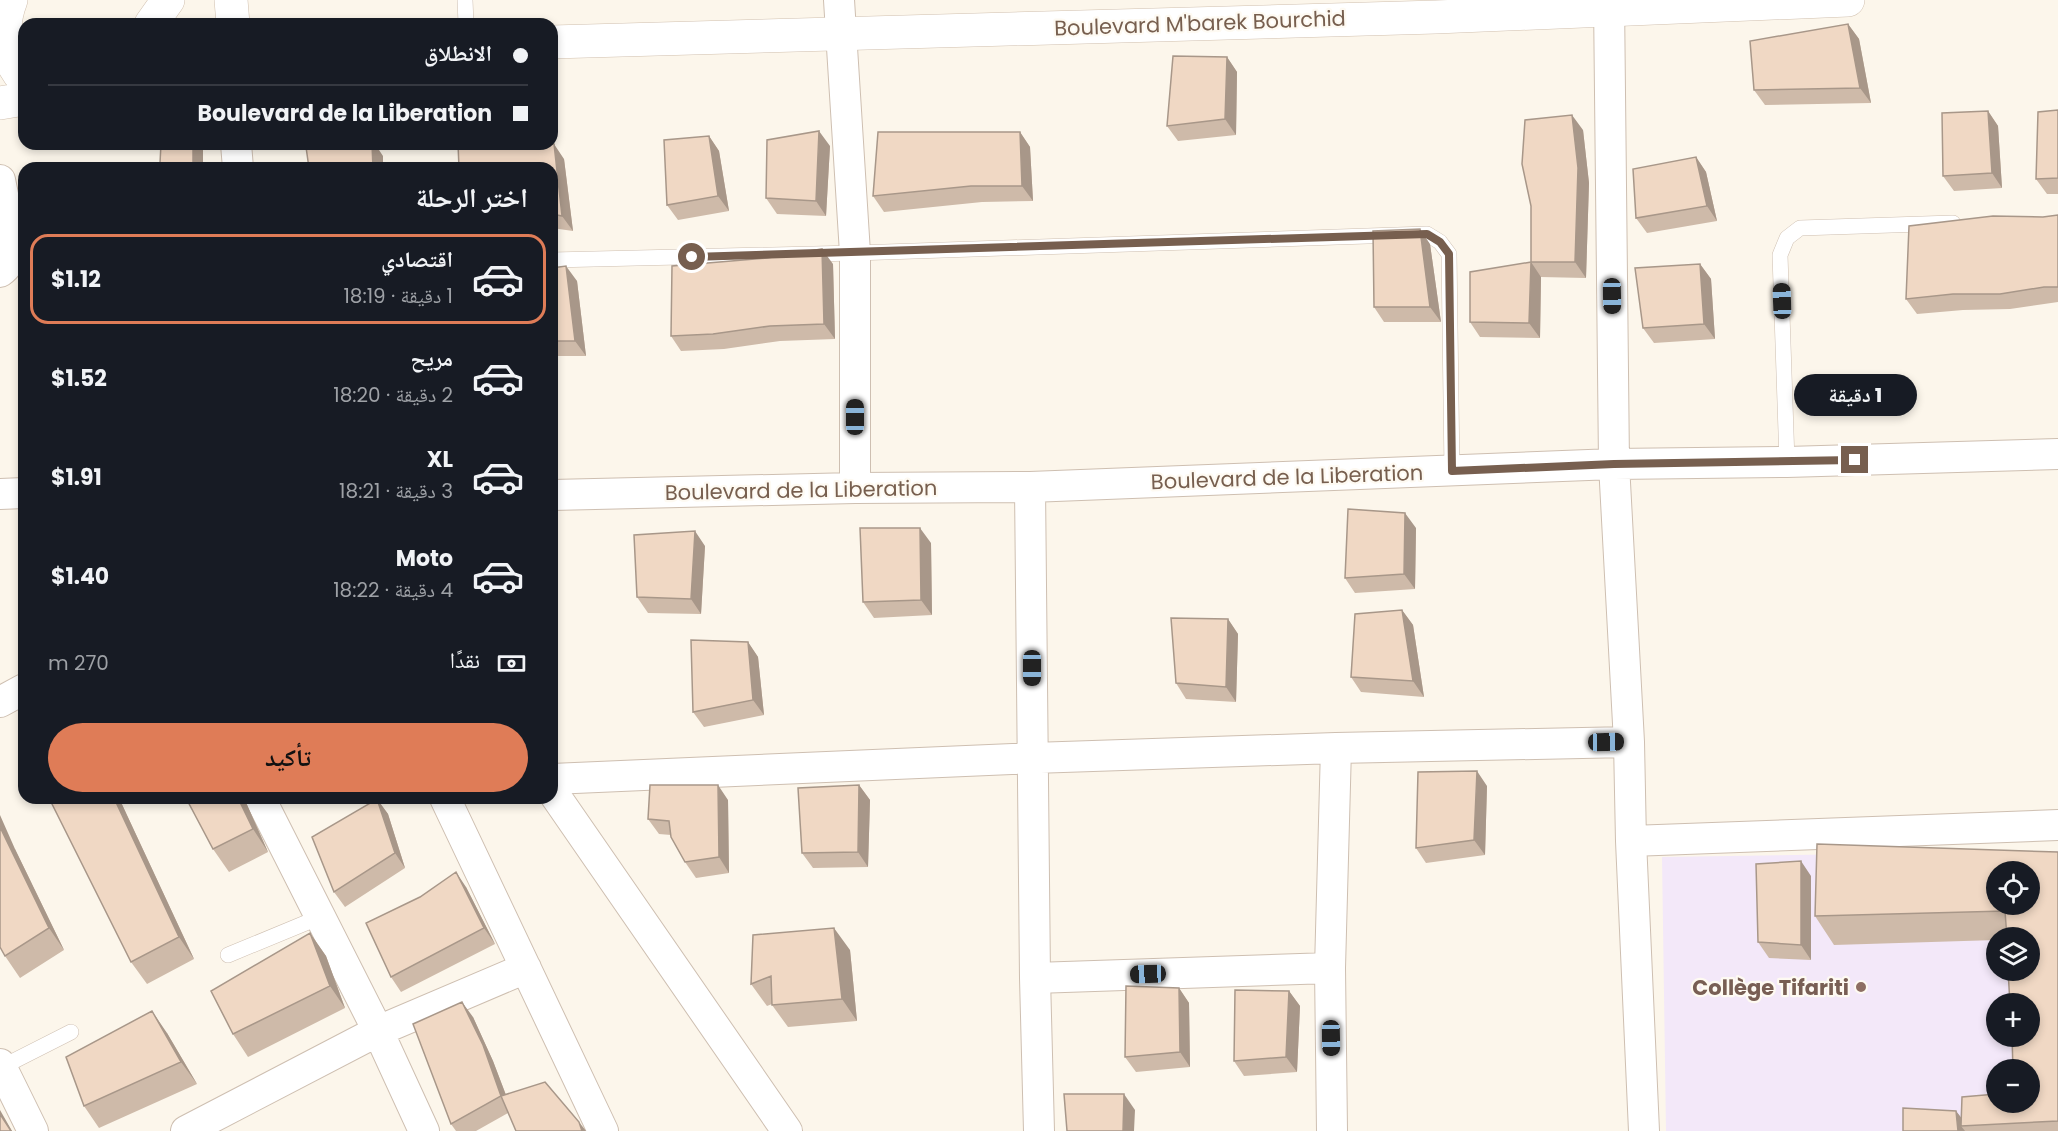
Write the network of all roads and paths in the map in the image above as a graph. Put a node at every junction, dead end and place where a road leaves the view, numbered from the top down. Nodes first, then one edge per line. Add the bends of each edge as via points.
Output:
1 (141, 0) edge
2 (168, 0) edge
3 (231, 0) edge
4 (465, 0) edge
5 (839, 0) edge
6 (1848, 0) edge
7 (1609, 4) edge
8 (6, 6) edge
9 (1436, 8) edge
10 (147, 18) edge
11 (154, 18) edge
12 (232, 18) edge
13 (466, 18) edge
14 (841, 33) junction
15 (558, 42) edge
16 (18, 73) edge
17 (18, 100) edge
18 (0, 103) edge
19 (0, 180) edge
20 (1964, 222) edge
21 (855, 253) junction
22 (558, 260) edge
23 (0, 272) edge
24 (2058, 454) edge
25 (1787, 462) junction
26 (1614, 464) junction
27 (1452, 471) junction
28 (1030, 487) junction
29 (855, 488) junction
30 (0, 494) edge
31 (18, 494) edge
32 (558, 495) edge
33 (1629, 742) junction
34 (1336, 748) junction
35 (1033, 758) junction
36 (558, 779) edge
37 (558, 800) edge
38 (263, 804) edge
39 (448, 804) edge
40 (2058, 825) edge
41 (1631, 841) junction
42 (320, 917) junction
43 (228, 955) dead end
44 (526, 968) junction
45 (1330, 968) junction
46 (1035, 978) junction
47 (378, 1031) junction
48 (71, 1032) dead end
49 (1, 1065) edge
50 (33, 1131) edge
51 (186, 1131) edge
52 (424, 1131) edge
53 (603, 1131) edge
54 (787, 1131) edge
55 (1039, 1131) edge
56 (1332, 1131) edge
57 (1644, 1131) edge

1 - 10 street
2 - 11 street
3 - 12 street
4 - 13 lane
5 - 14 street
6 - 7 street, Boulevard M'barek Bourchid
7 - 9 street, Boulevard M'barek Bourchid
7 - 26 street
8 - 16 street via 6,49
9 - 14 street, Boulevard M'barek Bourchid
14 - 15 street, Boulevard M'barek Bourchid
14 - 21 street
17 - 18 street
19 - 23 street via 13,252
20 - 25 lane via 1800,228 1787,238 1780,255
21 - 22 lane
21 - 27 lane via 1427,234 1449,254
21 - 29 street
24 - 25 street, Boulevard de la Liberation
25 - 26 street, Boulevard de la Liberation
26 - 27 street, Boulevard de la Liberation
26 - 33 street
27 - 28 street, Boulevard de la Liberation
28 - 29 street, Boulevard de la Liberation
28 - 35 street
29 - 32 street, Boulevard de la Liberation
30 - 31 street
33 - 34 street
33 - 41 street
34 - 35 street
34 - 45 street
35 - 36 street
35 - 46 street
37 - 54 street
38 - 42 street
39 - 44 street
40 - 41 street
41 - 57 street
42 - 43 lane
42 - 47 street
44 - 47 street
44 - 53 street
45 - 46 street
45 - 56 street
46 - 55 street
47 - 51 street
47 - 52 street
48 - 49 lane
49 - 50 street

